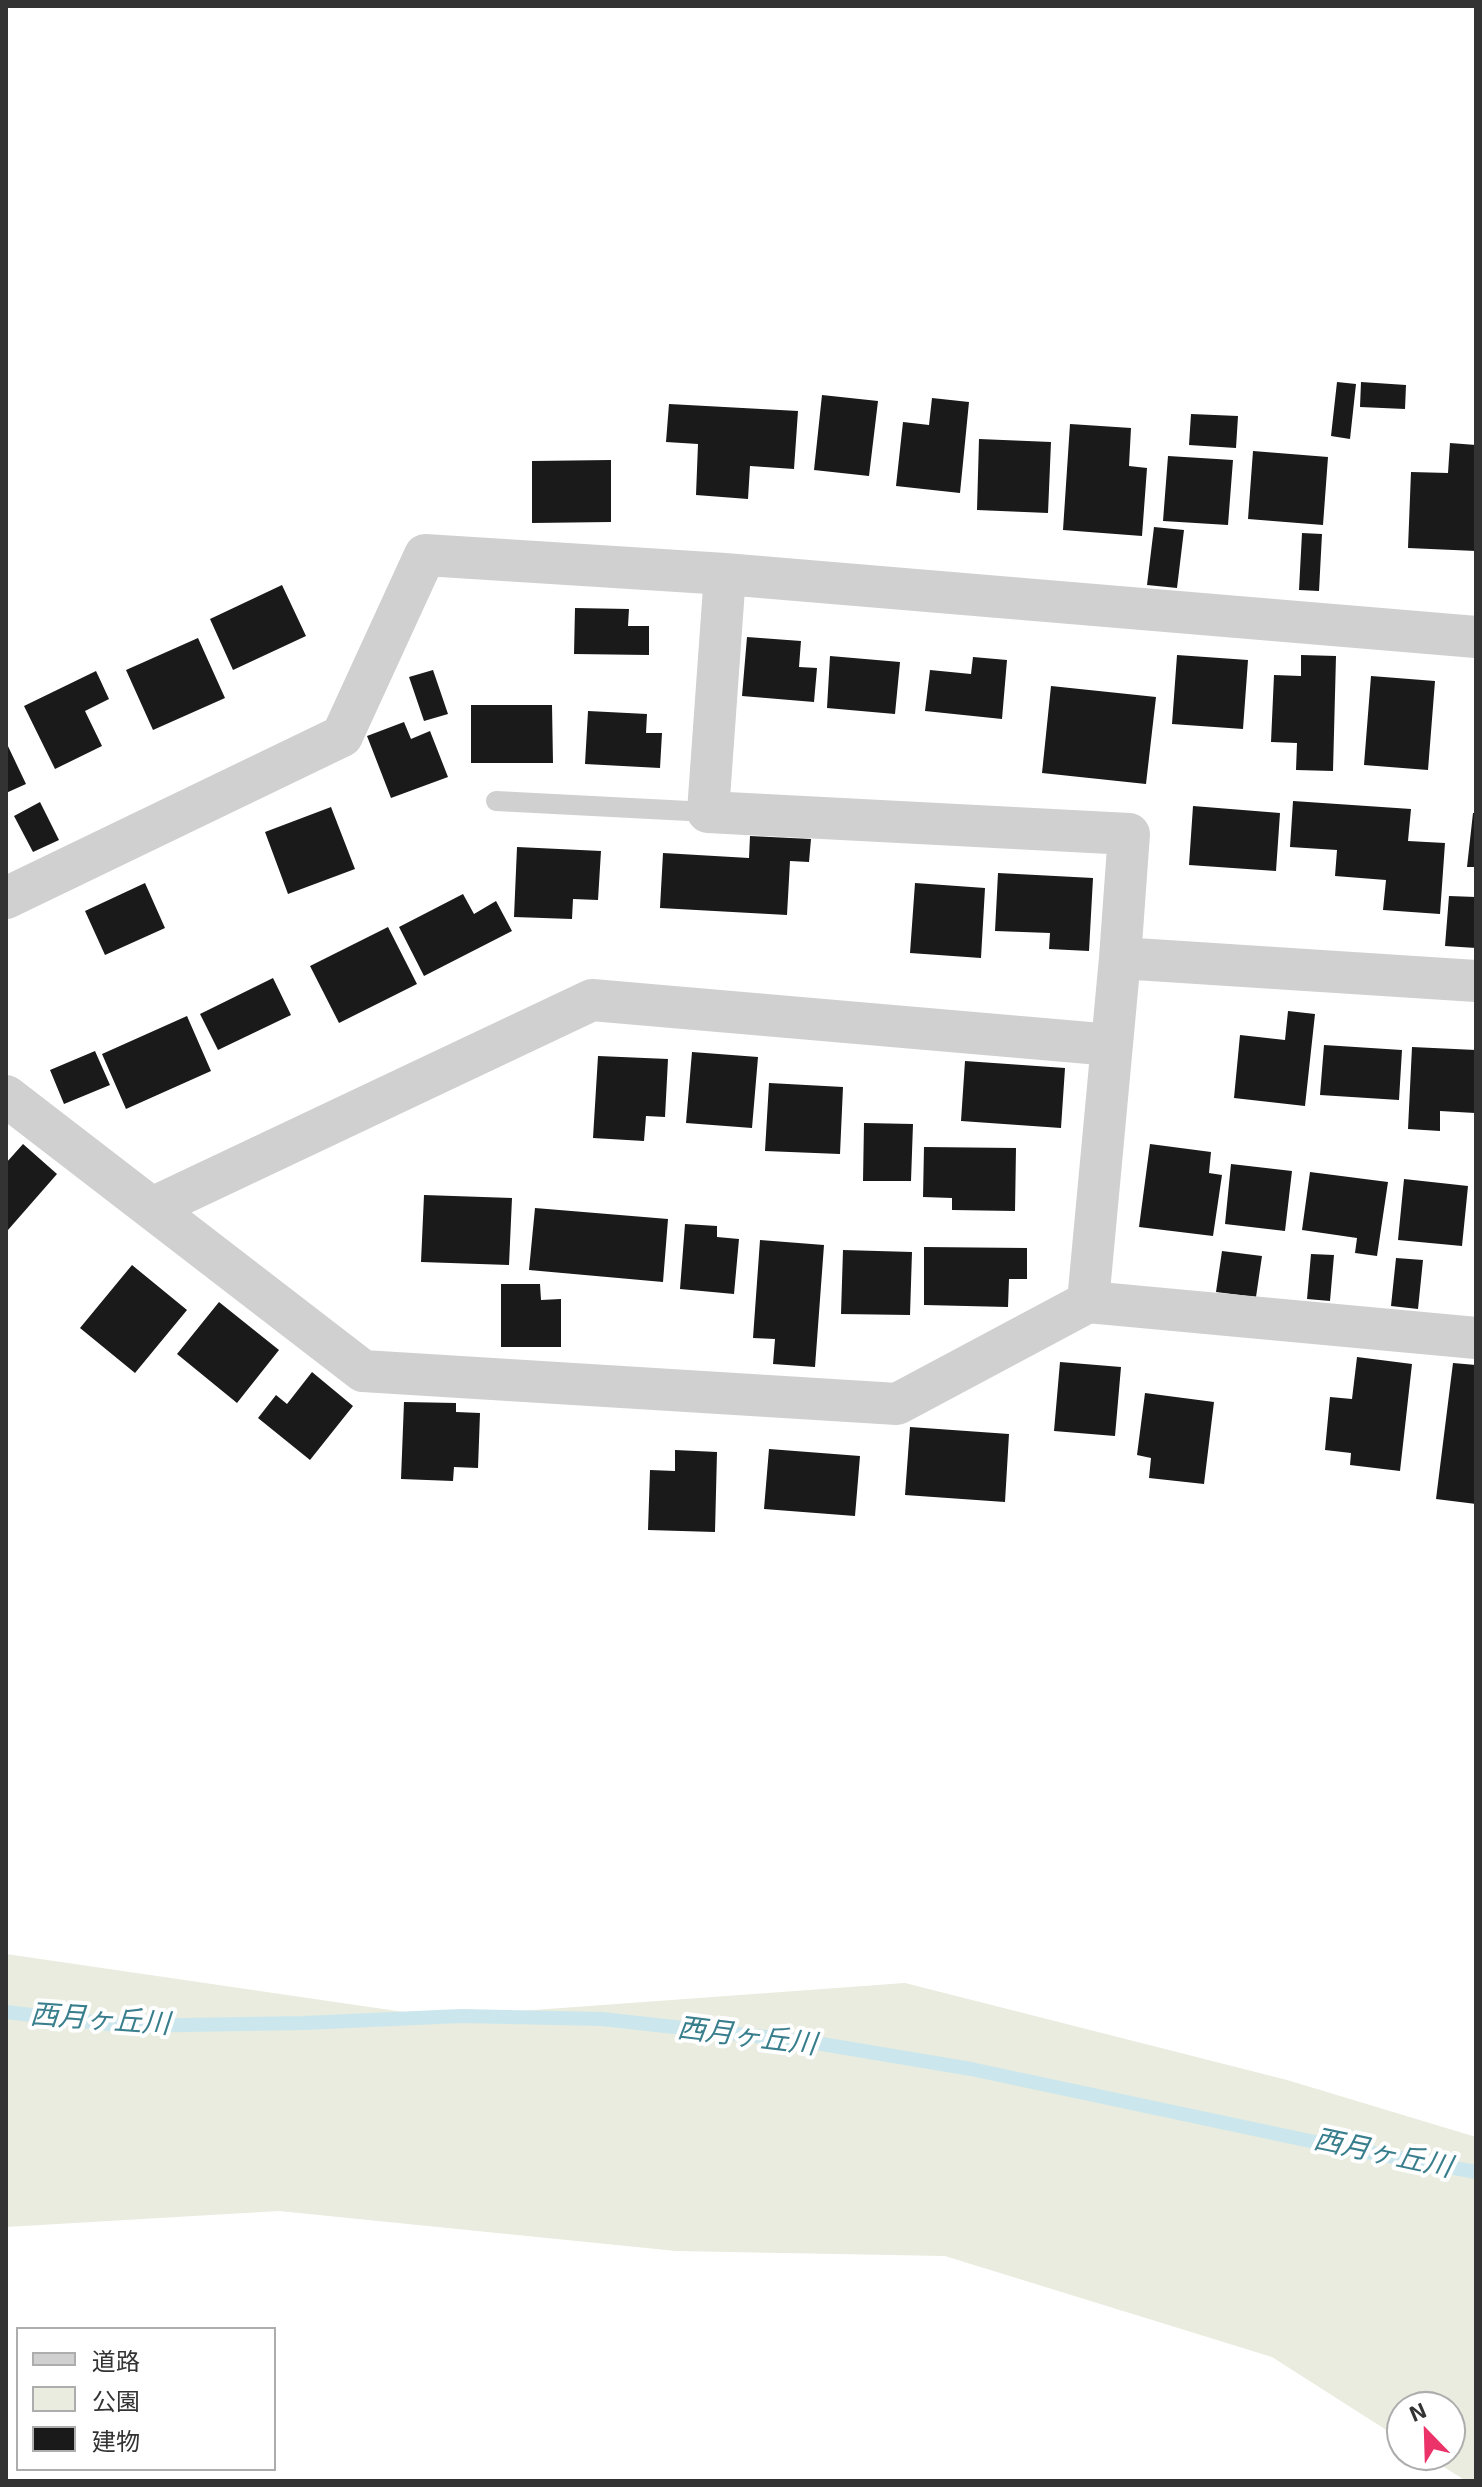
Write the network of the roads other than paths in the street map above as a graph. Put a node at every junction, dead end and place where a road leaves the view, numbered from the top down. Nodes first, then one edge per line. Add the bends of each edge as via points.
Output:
1 (725, 574) junction
2 (1476, 637) edge
3 (496, 801) dead end
4 (708, 812) junction
5 (6, 898) edge
6 (1120, 958) junction
7 (1476, 981) edge
8 (1112, 1045) junction
9 (6, 1096) edge
10 (152, 1208) junction
11 (1088, 1302) junction
12 (1476, 1338) edge

1 - 2 street
1 - 4 street
1 - 5 street via 425,555 342,736
3 - 4 lane
4 - 6 street via 1129,834
6 - 7 street
6 - 8 street
8 - 10 street via 592,1000
8 - 11 street
9 - 10 street
10 - 11 street via 363,1371 897,1404
11 - 12 street

